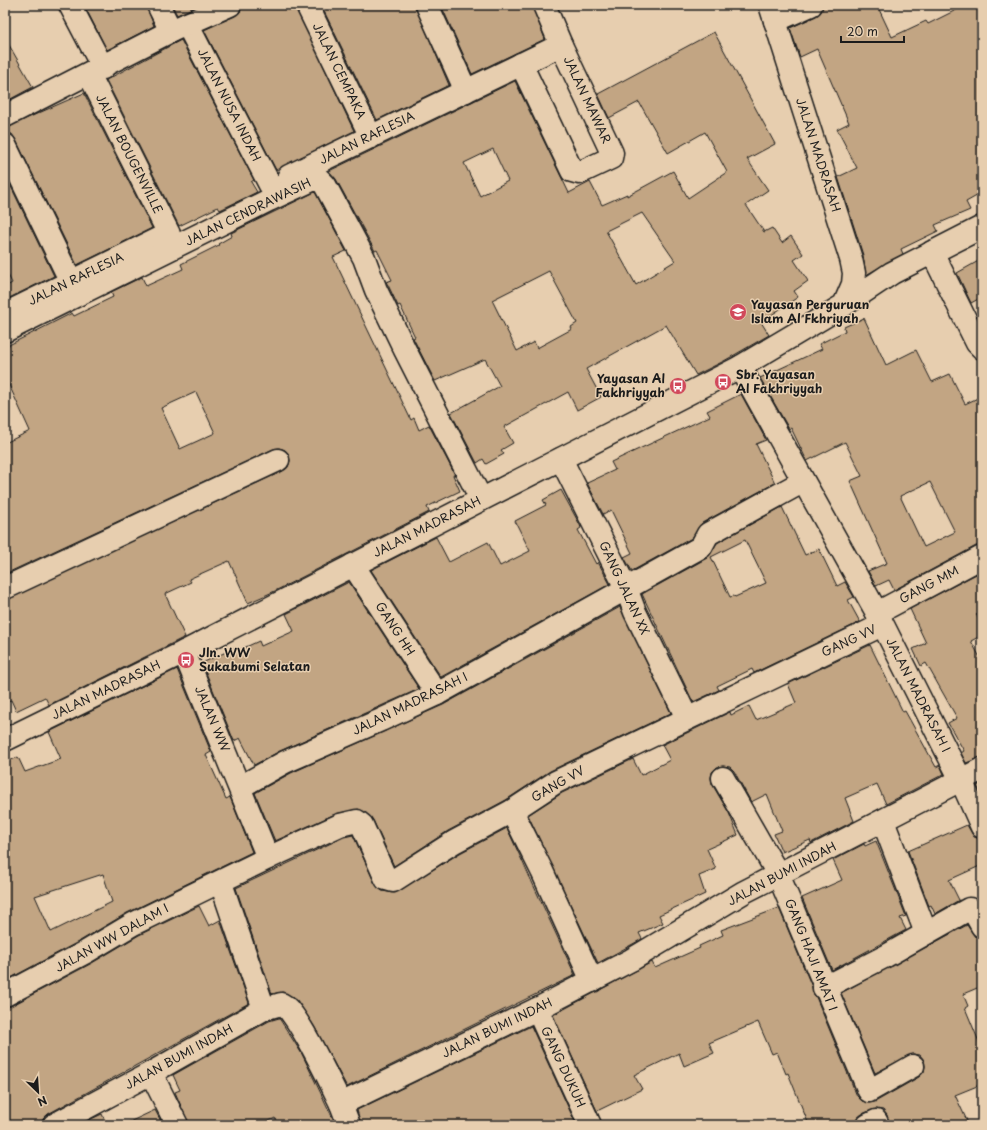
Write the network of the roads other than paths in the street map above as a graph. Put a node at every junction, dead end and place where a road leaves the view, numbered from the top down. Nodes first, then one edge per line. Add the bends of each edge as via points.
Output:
1 (70, 5) edge
2 (158, 5) edge
3 (230, 5) edge
4 (307, 5) edge
5 (427, 5) edge
6 (544, 5) edge
7 (811, 5) edge
8 (773, 13) edge
9 (179, 28) junction
10 (561, 45) junction
11 (521, 64) junction
12 (96, 71) junction
13 (466, 91) junction
14 (5, 116) edge
15 (371, 137) junction
16 (5, 145) edge
17 (270, 185) junction
18 (982, 227) edge
19 (169, 234) junction
20 (932, 252) junction
21 (71, 282) junction
22 (844, 304) junction
23 (5, 314) edge
24 (5, 331) edge
25 (982, 348) edge
26 (740, 368) junction
27 (561, 459) junction
28 (278, 460) dead end
29 (802, 482) junction
30 (481, 499) junction
31 (982, 557) edge
32 (353, 565) junction
33 (5, 588) edge
34 (626, 588) junction
35 (880, 619) junction
36 (184, 652) junction
37 (437, 694) junction
38 (687, 718) junction
39 (5, 740) edge
40 (982, 769) edge
41 (723, 778) dead end
42 (961, 780) junction
43 (240, 787) junction
44 (512, 810) junction
45 (882, 821) junction
46 (982, 827) edge
47 (268, 858) junction
48 (778, 874) junction
49 (221, 883) junction
50 (976, 918) edge
51 (926, 933) junction
52 (592, 981) junction
53 (824, 988) junction
54 (5, 995) edge
55 (264, 1009) junction
56 (537, 1009) junction
57 (913, 1066) dead end
58 (151, 1073) junction
59 (341, 1104) junction
60 (54, 1125) edge
61 (177, 1125) edge
62 (349, 1125) edge
63 (590, 1125) edge

1 - 12 street, JALAN BOUGENVILLE
2 - 9 street, JALAN NUSA INDAH
3 - 9 street
4 - 15 street, JALAN CEMPAKA
5 - 13 street
6 - 10 street
7 - 8 street
8 - 22 street, JALAN MADRASAH via 851,259 853,284
9 - 12 street
9 - 17 street, JALAN NUSA INDAH
10 - 11 street, JALAN RAFLESIA
10 - 11 street, JALAN MAWAR via 613,156 580,173 572,171
11 - 13 street, JALAN RAFLESIA
12 - 14 street
12 - 19 street, JALAN BOUGENVILLE
13 - 15 street, JALAN RAFLESIA
15 - 17 street, JALAN RAFLESIA
16 - 21 street
17 - 19 street, JALAN RAFLESIA
18 - 20 street, JALAN MADRASAH
19 - 21 street, JALAN RAFLESIA
20 - 22 street, JALAN MADRASAH
20 - 25 street via 977,343
21 - 23 street, JALAN RAFLESIA
22 - 26 street, JALAN MADRASAH
24 - 30 street, JALAN CENDRAWASIH via 269,200 319,179 325,185 352,235 405,350
26 - 27 street, JALAN MADRASAH
26 - 29 street, JALAN MADRASAH I
27 - 30 street, JALAN MADRASAH
27 - 34 street, GANG JALAN XX
28 - 33 street
29 - 34 street, JALAN MADRASAH I via 708,534 701,547
29 - 35 street, JALAN MADRASAH I
30 - 32 street, JALAN MADRASAH
31 - 35 street, GANG MM
32 - 36 street, JALAN MADRASAH
32 - 37 street, GANG HH
34 - 37 street, JALAN MADRASAH I
34 - 38 street, GANG JALAN XX via 635,612
35 - 38 street, GANG VV
35 - 42 street, JALAN MADRASAH I
36 - 39 street, JALAN MADRASAH
36 - 43 street, JALAN WW
37 - 43 street, JALAN MADRASAH I via 285,762
38 - 44 street, GANG VV via 556,782
40 - 42 street, JALAN BUMI INDAH
41 - 48 street, GANG HAJI AMAT I
42 - 45 street, JALAN BUMI INDAH
42 - 46 street, JALAN MADRASAH I
43 - 47 street
44 - 47 street, GANG VV via 390,882 386,879 362,825 357,822 340,825
44 - 52 street
45 - 48 street, JALAN BUMI INDAH
45 - 51 street
47 - 49 street
48 - 52 street, JALAN BUMI INDAH
48 - 53 street, GANG HAJI AMAT I
49 - 54 street, JALAN WW DALAM I via 133,924
49 - 55 street
50 - 51 street
51 - 53 street
52 - 56 street, JALAN BUMI INDAH
53 - 57 street, GANG HAJI AMAT I via 869,1091
55 - 58 street, JALAN BUMI INDAH
55 - 59 street, JALAN BUMI INDAH via 281,1004 288,1007
56 - 59 street, JALAN BUMI INDAH
56 - 63 street, GANG DUKUH
58 - 60 street, JALAN BUMI INDAH
58 - 61 street
59 - 62 street

